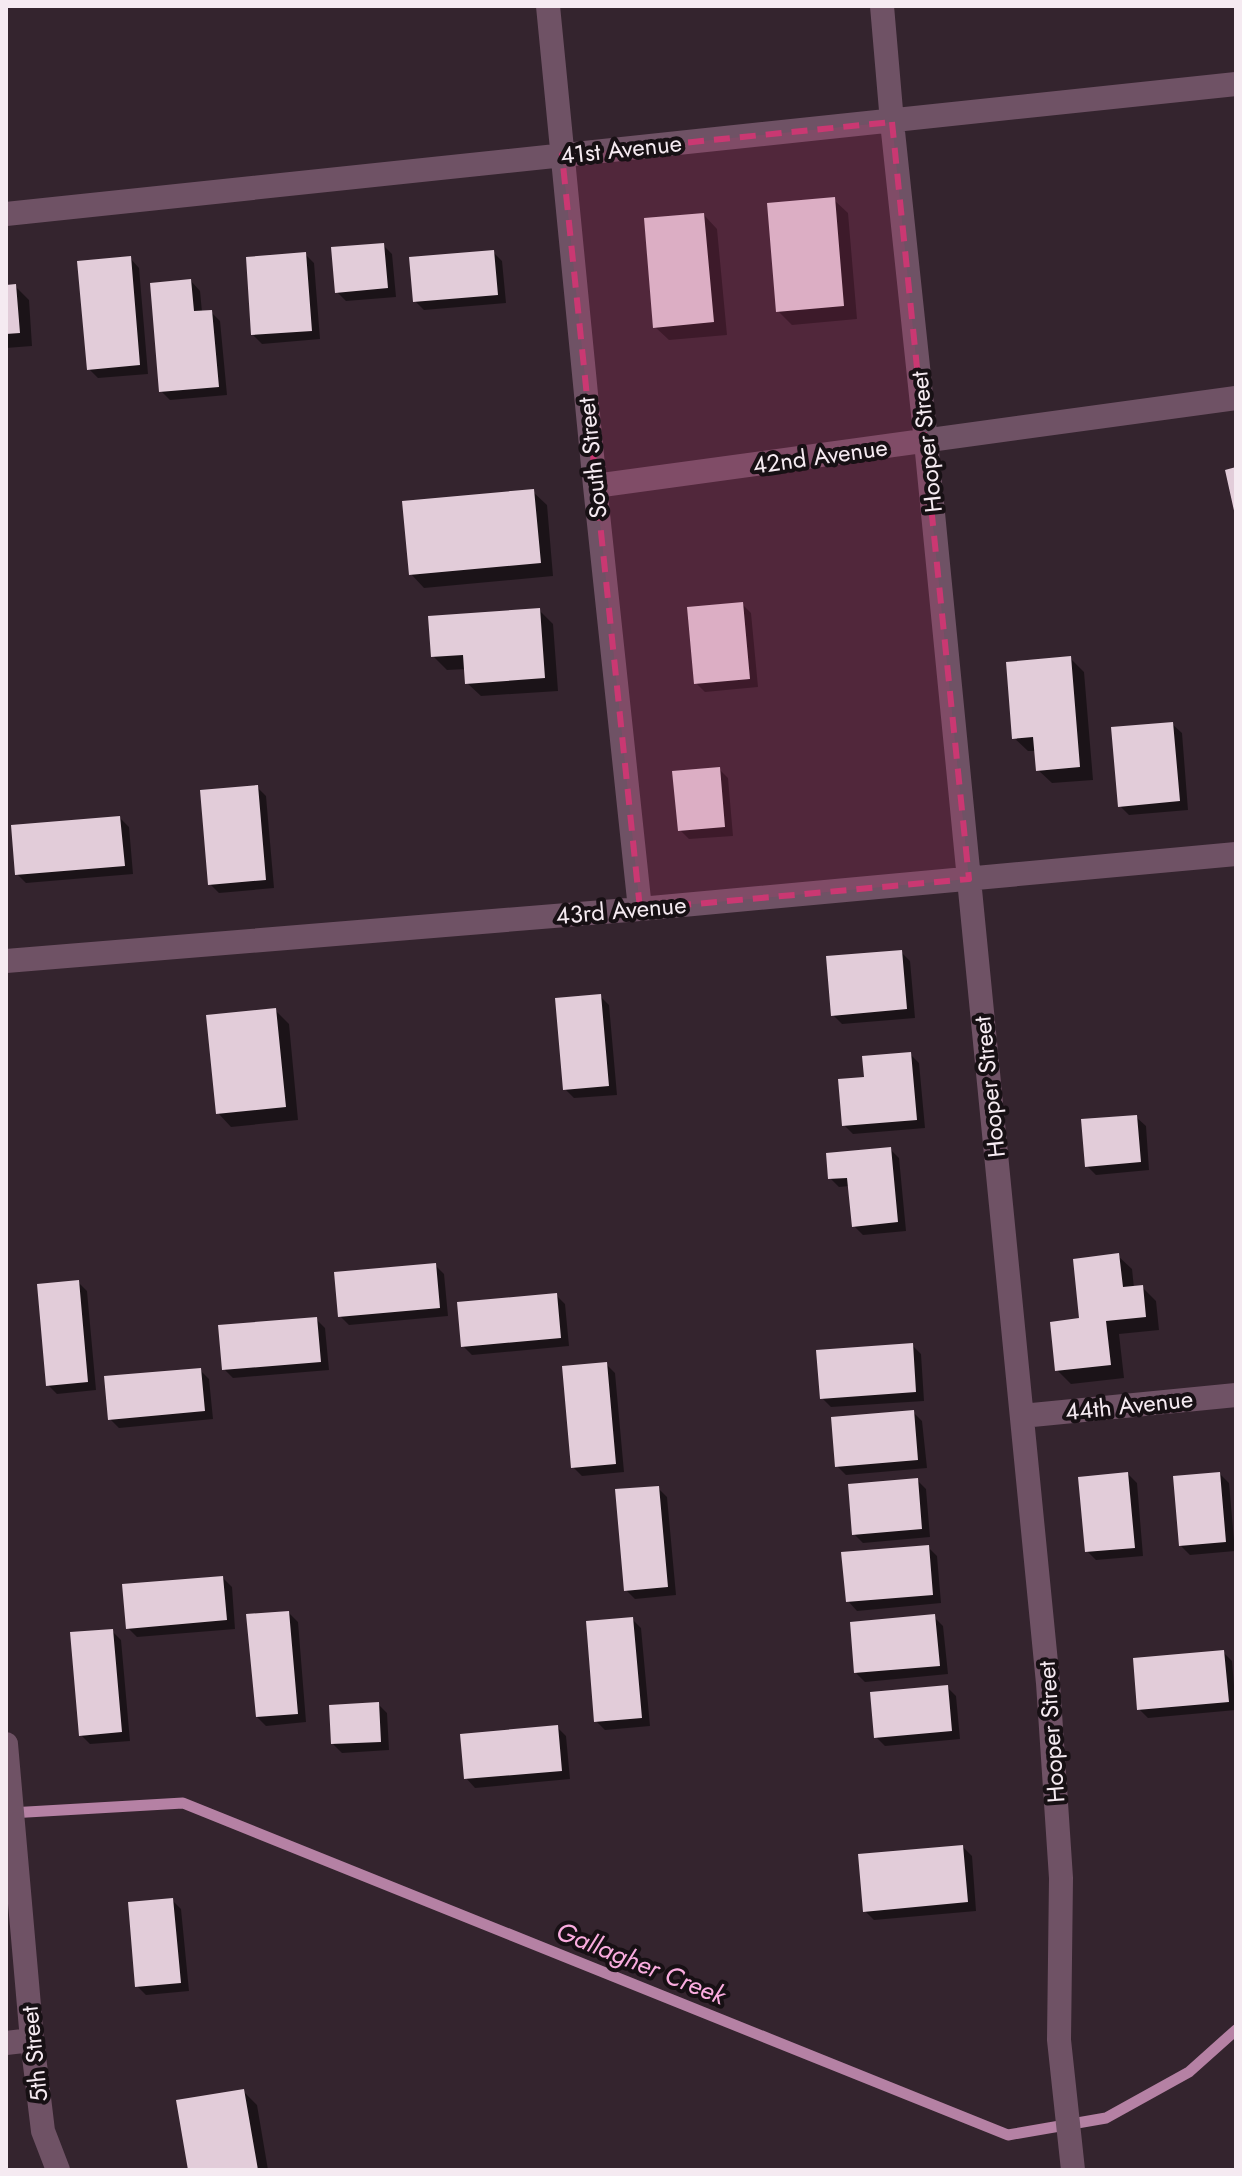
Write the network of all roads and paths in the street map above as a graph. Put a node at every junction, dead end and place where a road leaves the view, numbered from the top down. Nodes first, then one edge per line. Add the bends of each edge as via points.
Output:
1 (548, 6) edge
2 (882, 6) edge
3 (1236, 84) edge
4 (892, 122) junction
5 (562, 155) junction
6 (6, 214) edge
7 (1236, 398) edge
8 (926, 442) junction
9 (595, 486) junction
10 (1236, 854) edge
11 (969, 879) junction
12 (640, 909) junction
13 (6, 961) edge
14 (1236, 1395) edge
15 (1022, 1416) junction
16 (6, 1744) edge
17 (32, 2040) junction
18 (6, 2043) edge
19 (43, 2131) junction
20 (47, 2170) edge
21 (58, 2170) edge
22 (1073, 2170) edge

1 - 5 street, South Street
2 - 4 street, Hooper Street
3 - 4 street, 41st Avenue
4 - 5 street, 41st Avenue
4 - 8 street, Hooper Street
5 - 6 street, 41st Avenue
5 - 9 street, South Street
7 - 8 street, 42nd Avenue
8 - 9 street, 42nd Avenue
8 - 11 street, Hooper Street
9 - 12 street, South Street
10 - 11 street, 43rd Avenue
11 - 12 street, 43rd Avenue
11 - 15 street, Hooper Street
12 - 13 street, 43rd Avenue
14 - 15 street, 44th Avenue
15 - 22 street, Hooper Street via 1048,1683 1061,1878 1059,2040
16 - 17 street, 5th Street
17 - 18 street
17 - 19 street, 5th Street
19 - 20 street
19 - 21 street, 5th Street

